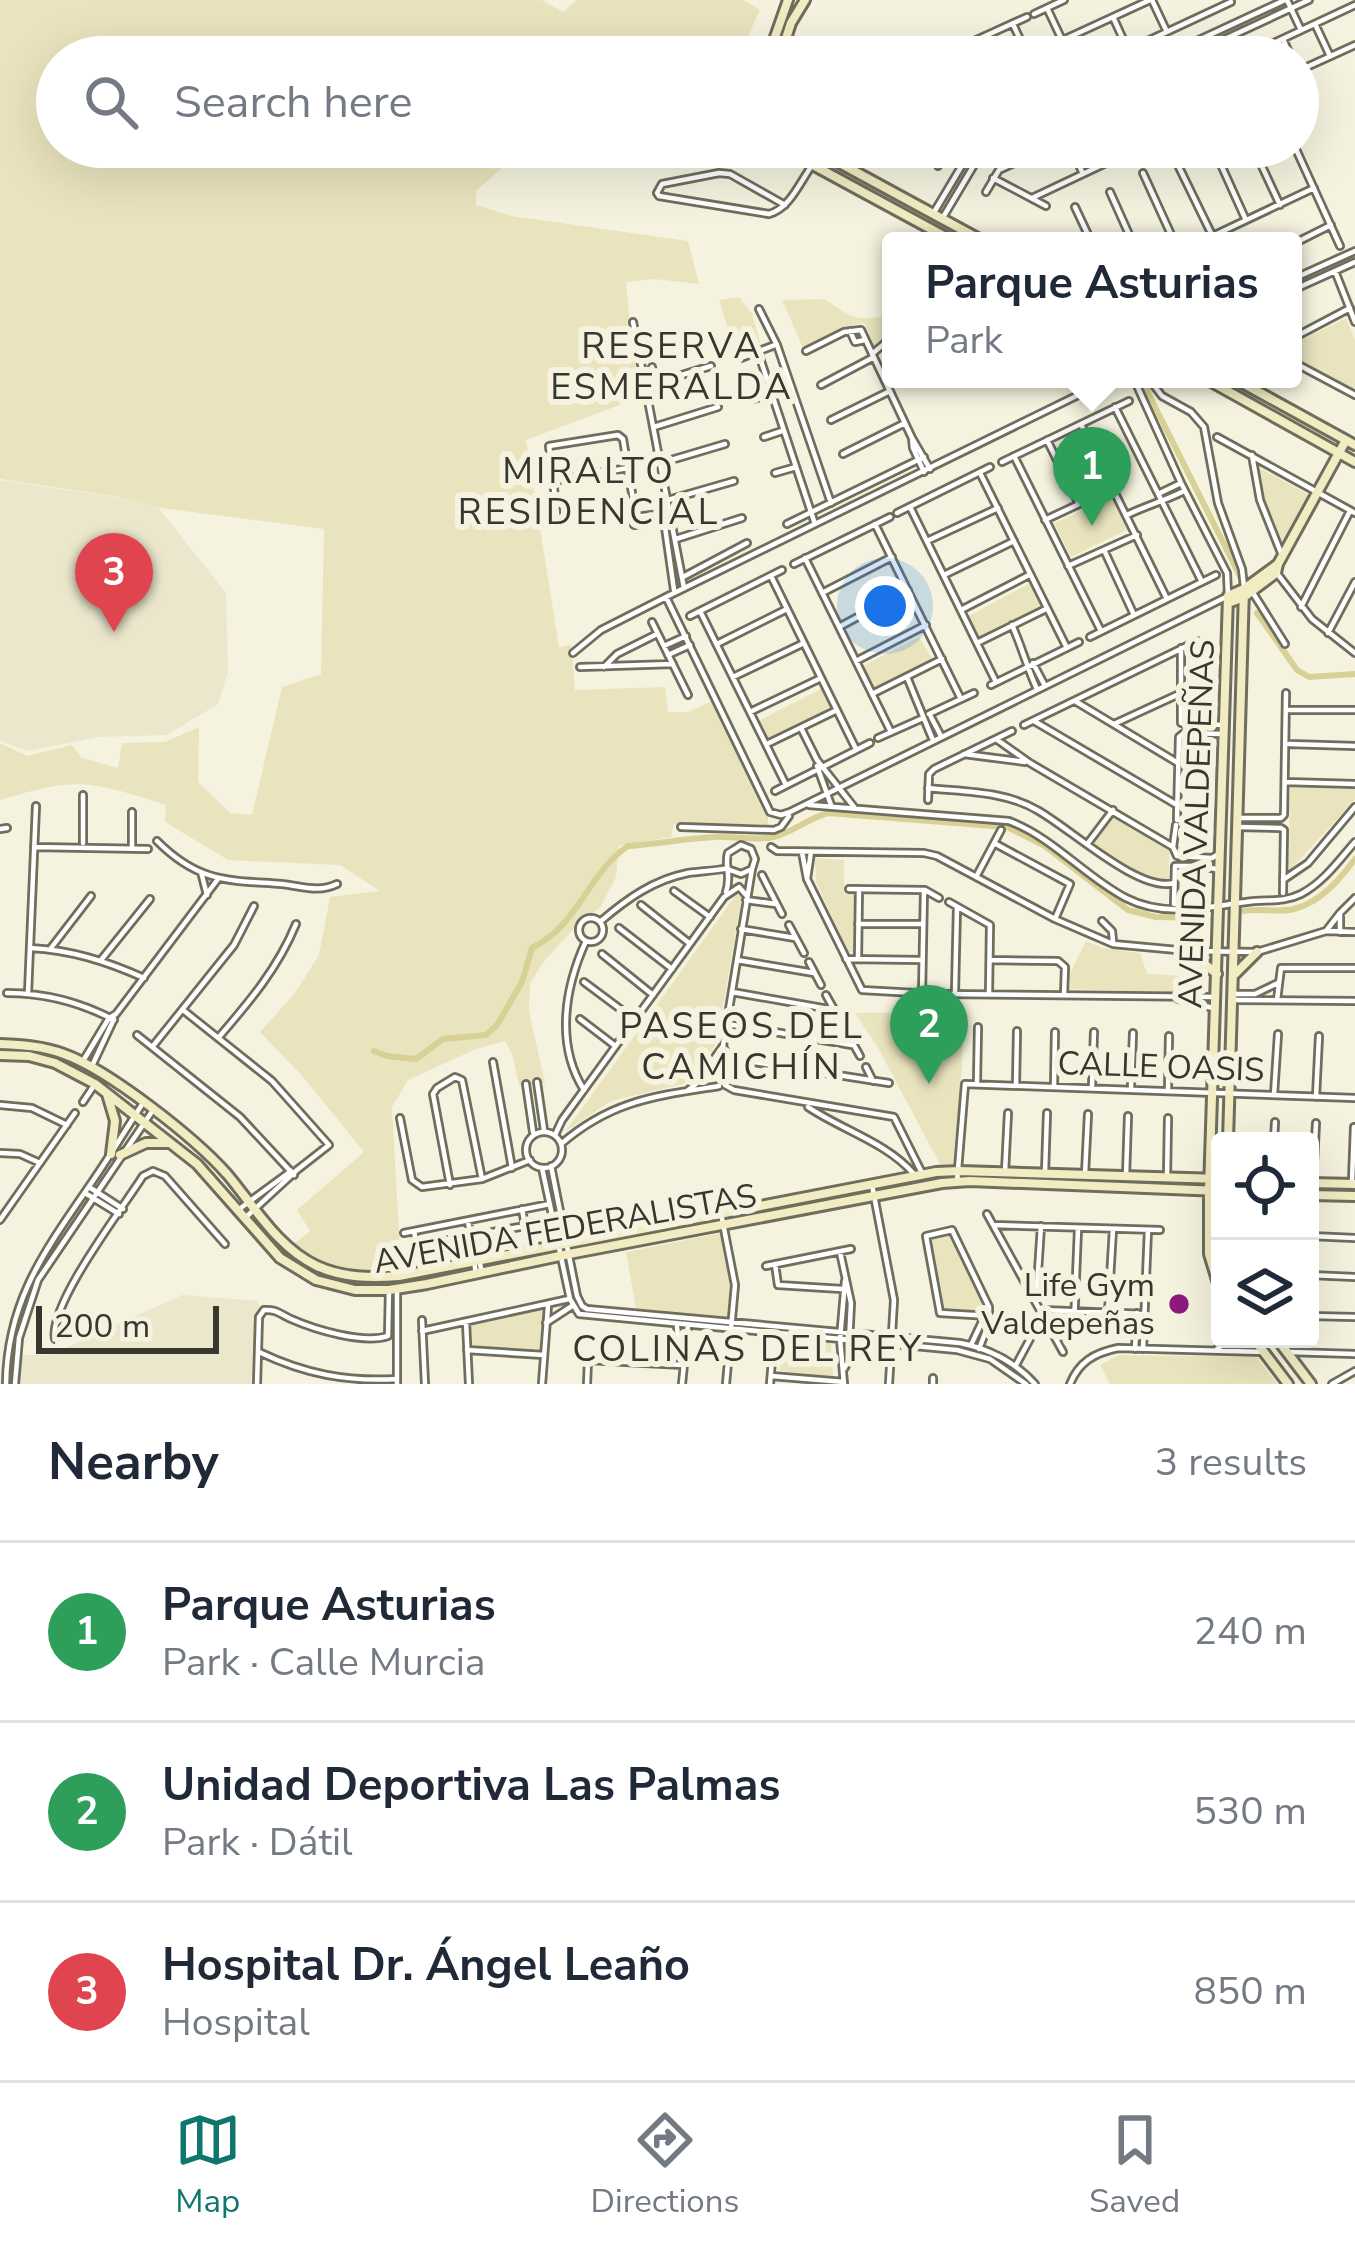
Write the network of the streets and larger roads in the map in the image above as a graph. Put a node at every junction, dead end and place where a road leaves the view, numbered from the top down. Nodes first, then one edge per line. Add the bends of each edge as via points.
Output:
1 (1064, 0) edge
2 (1151, 0) edge
3 (1214, 0) edge
4 (1286, 0) edge
5 (1310, 0) edge
6 (787, 1) edge
7 (1232, 2) edge
8 (1133, 3) edge
9 (802, 4) edge
10 (1355, 5) edge
11 (1047, 8) junction
12 (1218, 8) junction
13 (1291, 8) junction
14 (1113, 17) junction
15 (1013, 23) junction
16 (1315, 24) junction
17 (1301, 30) junction
18 (1167, 32) junction
19 (775, 36) edge
20 (789, 36) edge
21 (985, 36) edge
22 (1019, 36) edge
23 (1061, 36) edge
24 (1072, 36) edge
25 (1122, 36) edge
26 (1158, 36) edge
27 (1205, 36) edge
28 (1231, 36) edge
29 (1289, 36) edge
30 (1355, 45) edge
31 (1330, 56) junction
32 (1319, 61) edge
33 (808, 168) edge
34 (818, 168) edge
35 (847, 168) edge
36 (964, 168) edge
37 (972, 168) edge
38 (1003, 168) edge
39 (1080, 168) edge
40 (1096, 168) edge
41 (1179, 168) edge
42 (1222, 168) edge
43 (1263, 168) edge
44 (1305, 168) edge
45 (1143, 173) dead end
46 (1083, 174) junction
47 (993, 178) junction
48 (872, 181) junction
49 (1314, 188) junction
50 (893, 192) junction
51 (986, 192) dead end
52 (1109, 192) dead end
53 (865, 194) junction
54 (1032, 198) junction
55 (785, 205) junction
56 (1280, 205) junction
57 (886, 206) junction
58 (1046, 206) dead end
59 (1075, 207) dead end
60 (942, 219) junction
61 (1246, 220) junction
62 (1331, 225) junction
63 (936, 232) edge
64 (961, 232) edge
65 (1087, 232) edge
66 (1128, 232) edge
67 (1170, 232) edge
68 (1211, 232) edge
69 (1221, 232) edge
70 (1302, 240) edge
71 (1340, 246) dead end
72 (1355, 250) edge
73 (1355, 262) edge
74 (1335, 271) junction
75 (1302, 275) edge
76 (1302, 286) edge
77 (1350, 308) junction
78 (759, 309) dead end
79 (632, 322) dead end
80 (1355, 322) edge
81 (850, 332) junction
82 (1302, 333) edge
83 (865, 340) junction
84 (777, 345) junction
85 (882, 347) edge
86 (806, 351) dead end
87 (758, 352) junction
88 (873, 356) junction
89 (741, 358) dead end
90 (711, 366) dead end
91 (652, 367) dead end
92 (1302, 367) edge
93 (882, 375) edge
94 (655, 383) junction
95 (821, 385) dead end
96 (646, 386) junction
97 (888, 388) edge
98 (1093, 388) edge
99 (1138, 388) edge
100 (1156, 388) edge
101 (1222, 388) edge
102 (1251, 388) edge
103 (890, 392) junction
104 (771, 394) junction
105 (1355, 395) edge
106 (753, 399) dead end
107 (1129, 400) dead end
108 (718, 407) dead end
109 (1115, 407) junction
110 (831, 420) dead end
111 (905, 423) junction
112 (1081, 424) junction
113 (654, 427) junction
114 (784, 431) junction
115 (764, 436) dead end
116 (1217, 437) dead end
117 (1047, 440) junction
118 (1351, 442) edge
119 (725, 444) dead end
120 (1338, 452) junction
121 (843, 454) dead end
122 (1252, 455) junction
123 (1014, 456) junction
124 (921, 459) junction
125 (1002, 462) dead end
126 (1355, 462) edge
127 (661, 463) junction
128 (796, 467) junction
129 (990, 467) dead end
130 (628, 468) junction
131 (927, 470) junction
132 (776, 473) dead end
133 (980, 473) junction
134 (552, 481) junction
135 (734, 481) dead end
136 (1181, 483) junction
137 (1113, 488) junction
138 (1185, 491) junction
139 (1318, 493) junction
140 (1160, 498) junction
141 (668, 500) junction
142 (831, 502) junction
143 (1079, 504) junction
144 (910, 507) junction
145 (998, 508) junction
146 (811, 512) junction
147 (1353, 512) edge
148 (1127, 515) junction
149 (742, 518) dead end
150 (1046, 520) junction
151 (558, 524) dead end
152 (787, 524) dead end
153 (815, 524) junction
154 (875, 524) junction
155 (1137, 535) junction
156 (676, 539) junction
157 (927, 541) junction
158 (1014, 541) junction
159 (1104, 550) junction
160 (749, 557) junction
161 (892, 557) junction
162 (805, 559) junction
163 (794, 564) dead end
164 (1068, 566) junction
165 (1277, 566) junction
166 (782, 570) dead end
167 (771, 575) junction
168 (944, 575) junction
169 (1029, 575) junction
170 (1216, 575) dead end
171 (683, 577) junction
172 (1202, 582) junction
173 (1355, 582) edge
174 (684, 587) junction
175 (908, 590) junction
176 (1248, 590) junction
177 (674, 593) junction
178 (822, 593) junction
179 (666, 597) junction
180 (1168, 599) junction
181 (1227, 600) junction
182 (1301, 607) junction
183 (787, 609) junction
184 (1046, 609) junction
185 (961, 610) junction
186 (700, 611) junction
187 (1134, 615) junction
188 (690, 616) dead end
189 (652, 622) dead end
190 (926, 625) junction
191 (1012, 625) junction
192 (838, 627) junction
193 (1101, 631) junction
194 (1328, 633) junction
195 (658, 634) junction
196 (686, 636) junction
197 (1090, 637) dead end
198 (1197, 641) dead end
199 (1079, 642) dead end
200 (804, 643) junction
201 (977, 643) junction
202 (716, 644) junction
203 (1285, 644) dead end
204 (690, 645) junction
205 (664, 646) junction
206 (1067, 648) junction
207 (1181, 648) junction
208 (573, 653) dead end
209 (1355, 653) edge
210 (668, 655) junction
211 (942, 659) junction
212 (856, 661) junction
213 (673, 664) junction
214 (1030, 664) junction
215 (580, 667) dead end
216 (604, 667) junction
217 (733, 677) junction
218 (907, 677) junction
219 (821, 678) junction
220 (1045, 686) junction
221 (1037, 689) junction
222 (974, 693) dead end
223 (1286, 693) dead end
224 (1179, 694) junction
225 (1224, 694) junction
226 (688, 695) dead end
227 (871, 695) junction
228 (1242, 695) junction
229 (961, 699) junction
230 (1075, 701) junction
231 (837, 710) junction
232 (1286, 710) junction
233 (1355, 710) edge
234 (750, 712) junction
235 (925, 714) junction
236 (1034, 721) junction
237 (1113, 724) junction
238 (1024, 725) dead end
239 (1208, 725) junction
240 (801, 728) junction
241 (1223, 730) junction
242 (1012, 731) dead end
243 (891, 732) junction
244 (1208, 734) junction
245 (941, 736) junction
246 (878, 738) dead end
247 (996, 739) junction
248 (933, 740) junction
249 (869, 743) dead end
250 (1286, 744) junction
251 (766, 745) junction
252 (1355, 746) edge
253 (856, 749) junction
254 (964, 754) junction
255 (1030, 763) junction
256 (1179, 763) junction
257 (820, 767) junction
258 (1285, 782) junction
259 (1355, 784) edge
260 (786, 785) junction
261 (1222, 785) junction
262 (1239, 785) junction
263 (839, 788) junction
264 (928, 788) junction
265 (775, 791) dead end
266 (826, 794) junction
267 (83, 795) dead end
268 (928, 800) dead end
269 (803, 805) junction
270 (36, 806) dead end
271 (832, 806) junction
272 (1178, 806) junction
273 (1355, 806) edge
274 (854, 807) junction
275 (1113, 810) junction
276 (132, 812) dead end
277 (790, 812) junction
278 (1256, 818) junction
279 (1239, 822) junction
280 (681, 827) dead end
281 (1256, 827) junction
282 (1001, 830) dead end
283 (157, 842) dead end
284 (1355, 842) edge
285 (994, 843) junction
286 (1088, 843) junction
287 (82, 846) junction
288 (34, 847) junction
289 (771, 847) dead end
290 (1173, 847) junction
291 (132, 848) junction
292 (148, 848) dead end
293 (1220, 850) junction
294 (802, 852) junction
295 (811, 852) junction
296 (1179, 861) junction
297 (1202, 862) junction
298 (729, 869) junction
299 (752, 869) junction
300 (201, 872) junction
301 (762, 875) dead end
302 (976, 877) junction
303 (1220, 878) junction
304 (218, 879) junction
305 (807, 879) junction
306 (1283, 880) junction
307 (1174, 883) junction
308 (338, 884) dead end
309 (1238, 884) junction
310 (849, 889) dead end
311 (859, 890) junction
312 (924, 890) junction
313 (674, 891) dead end
314 (1283, 893) dead end
315 (207, 895) junction
316 (91, 896) dead end
317 (724, 897) junction
318 (746, 898) junction
319 (938, 898) dead end
320 (1355, 898) edge
321 (150, 899) dead end
322 (949, 902) dead end
323 (777, 904) junction
324 (1174, 904) dead end
325 (1237, 904) junction
326 (641, 905) dead end
327 (254, 906) dead end
328 (957, 907) junction
329 (1220, 908) junction
330 (782, 914) dead end
331 (1340, 914) junction
332 (710, 917) junction
333 (1055, 919) junction
334 (601, 921) junction
335 (1102, 921) dead end
336 (296, 924) dead end
337 (923, 924) junction
338 (789, 925) dead end
339 (858, 925) junction
340 (620, 928) dead end
341 (742, 929) junction
342 (1327, 931) junction
343 (1340, 932) junction
344 (1355, 932) edge
345 (795, 938) junction
346 (586, 941) junction
347 (690, 944) junction
348 (1113, 944) junction
349 (30, 948) junction
350 (50, 949) junction
351 (1188, 951) junction
352 (1218, 952) junction
353 (1257, 952) junction
354 (804, 953) dead end
355 (1235, 953) junction
356 (602, 954) dead end
357 (846, 959) junction
358 (858, 959) junction
359 (101, 960) junction
360 (737, 960) junction
361 (922, 960) junction
362 (990, 960) junction
363 (809, 962) dead end
364 (1355, 968) edge
365 (672, 969) junction
366 (814, 973) junction
367 (1217, 974) junction
368 (1234, 976) junction
369 (144, 978) junction
370 (584, 982) dead end
371 (1278, 983) junction
372 (821, 985) dead end
373 (732, 992) junction
374 (7, 993) dead end
375 (28, 993) junction
376 (652, 994) junction
377 (922, 994) junction
378 (933, 994) dead end
379 (944, 994) dead end
380 (956, 994) junction
381 (989, 994) junction
382 (826, 995) dead end
383 (1064, 995) junction
384 (1172, 997) junction
385 (1216, 997) junction
386 (1233, 997) junction
387 (1255, 997) junction
388 (1277, 1000) junction
389 (1355, 1001) edge
390 (1216, 1009) junction
391 (183, 1010) junction
392 (834, 1010) junction
393 (113, 1017) junction
394 (580, 1019) dead end
395 (634, 1020) junction
396 (727, 1024) junction
397 (978, 1028) dead end
398 (1017, 1031) dead end
399 (1055, 1032) dead end
400 (1094, 1032) dead end
401 (1133, 1033) dead end
402 (1278, 1034) dead end
403 (137, 1035) dead end
404 (1169, 1036) dead end
405 (1319, 1036) dead end
406 (219, 1037) junction
407 (0, 1044) edge
408 (852, 1045) junction
409 (152, 1046) junction
410 (616, 1046) junction
411 (723, 1046) junction
412 (0, 1055) edge
413 (860, 1056) dead end
414 (728, 1058) junction
415 (493, 1062) dead end
416 (87, 1064) junction
417 (866, 1067) dead end
418 (704, 1074) junction
419 (874, 1081) junction
420 (537, 1082) dead end
421 (889, 1083) dead end
422 (94, 1084) junction
423 (526, 1084) dead end
424 (977, 1084) junction
425 (1016, 1085) junction
426 (722, 1086) junction
427 (1054, 1087) junction
428 (1092, 1088) junction
429 (584, 1090) junction
430 (1131, 1090) junction
431 (687, 1091) junction
432 (1168, 1091) junction
433 (106, 1092) junction
434 (1213, 1093) junction
435 (1230, 1093) junction
436 (1274, 1095) junction
437 (1316, 1096) junction
438 (1355, 1098) edge
439 (83, 1102) dead end
440 (143, 1103) junction
441 (803, 1103) junction
442 (0, 1105) edge
443 (153, 1110) junction
444 (75, 1113) dead end
445 (1008, 1113) dead end
446 (1047, 1113) dead end
447 (136, 1114) junction
448 (1088, 1114) dead end
449 (1127, 1116) dead end
450 (400, 1118) dead end
451 (1168, 1118) dead end
452 (145, 1122) junction
453 (1275, 1122) dead end
454 (1316, 1123) dead end
455 (67, 1125) junction
456 (1354, 1127) edge
457 (544, 1132) junction
458 (1214, 1132) edge
459 (1228, 1132) edge
460 (1274, 1132) edge
461 (1315, 1132) edge
462 (534, 1135) junction
463 (555, 1135) junction
464 (561, 1144) junction
465 (176, 1146) junction
466 (0, 1153) edge
467 (116, 1155) junction
468 (530, 1160) junction
469 (40, 1163) junction
470 (551, 1166) junction
471 (512, 1168) junction
472 (542, 1168) junction
473 (293, 1172) junction
474 (1005, 1172) junction
475 (1045, 1174) junction
476 (1085, 1175) junction
477 (920, 1176) junction
478 (958, 1176) junction
479 (1126, 1176) junction
480 (1167, 1177) junction
481 (482, 1179) junction
482 (1211, 1179) edge
483 (1319, 1183) edge
484 (1353, 1184) edge
485 (450, 1185) junction
486 (87, 1190) junction
487 (873, 1190) junction
488 (1211, 1191) edge
489 (260, 1193) junction
490 (95, 1195) junction
491 (1319, 1195) edge
492 (1355, 1196) edge
493 (0, 1200) edge
494 (14, 1200) junction
495 (266, 1201) junction
496 (550, 1204) junction
497 (253, 1205) junction
498 (522, 1209) junction
499 (121, 1211) junction
500 (241, 1214) junction
501 (987, 1214) dead end
502 (722, 1219) junction
503 (0, 1220) edge
504 (468, 1220) junction
505 (993, 1226) junction
506 (1041, 1226) junction
507 (1078, 1228) junction
508 (1113, 1229) junction
509 (1148, 1230) junction
510 (1160, 1230) dead end
511 (414, 1231) junction
512 (404, 1233) dead end
513 (471, 1235) junction
514 (1319, 1236) edge
515 (1355, 1238) edge
516 (225, 1244) dead end
517 (564, 1249) junction
518 (851, 1250) dead end
519 (840, 1252) junction
520 (477, 1260) junction
521 (775, 1264) junction
522 (766, 1266) dead end
523 (479, 1273) junction
524 (1319, 1275) edge
525 (1355, 1276) edge
526 (846, 1287) junction
527 (393, 1290) junction
528 (575, 1301) junction
529 (548, 1305) junction
530 (393, 1306) junction
531 (1038, 1306) junction
532 (1074, 1311) junction
533 (1099, 1312) junction
534 (1108, 1312) junction
535 (1141, 1314) junction
536 (987, 1316) junction
537 (1319, 1316) edge
538 (1355, 1317) edge
539 (422, 1320) dead end
540 (675, 1321) junction
541 (466, 1322) junction
542 (546, 1323) junction
543 (688, 1323) junction
544 (1074, 1325) junction
545 (731, 1326) junction
546 (422, 1331) junction
547 (845, 1335) junction
548 (55, 1339) dead end
549 (892, 1339) junction
550 (1030, 1339) dead end
551 (1056, 1339) junction
552 (1218, 1348) edge
553 (1261, 1348) edge
554 (1284, 1348) edge
555 (1139, 1349) junction
556 (467, 1350) junction
557 (683, 1350) junction
558 (974, 1350) junction
559 (259, 1352) junction
560 (1063, 1352) dead end
561 (1213, 1352) junction
562 (1264, 1352) junction
563 (1287, 1352) junction
564 (1355, 1354) edge
565 (544, 1355) junction
566 (772, 1360) dead end
567 (683, 1365) junction
568 (1016, 1365) junction
569 (1355, 1371) edge
570 (771, 1380) edge
571 (397, 1382) edge
572 (844, 1383) edge
573 (10, 1384) edge
574 (257, 1384) edge
575 (425, 1384) edge
576 (469, 1384) edge
577 (542, 1384) edge
578 (587, 1384) edge
579 (682, 1384) edge
580 (726, 1384) edge
581 (889, 1384) edge
582 (1026, 1384) edge
583 (1036, 1384) edge
584 (1070, 1384) edge
585 (1288, 1384) edge
586 (1311, 1384) edge
587 (1332, 1384) edge

1 - 11 street
2 - 8 street
2 - 18 street
3 - 12 street
4 - 13 street
4 - 27 street
5 - 13 street
6 - 9 street
6 - 19 street
7 - 12 street
8 - 14 street
9 - 20 street
10 - 16 street
11 - 15 street
11 - 23 street
12 - 18 street
13 - 17 street
13 - 28 street
14 - 24 street
14 - 25 street
15 - 21 street
15 - 22 street
16 - 17 street
16 - 31 street
17 - 29 street
18 - 26 street
30 - 31 street
31 - 32 street
33 - 55 street
34 - 53 street
35 - 48 street
36 - 60 street
37 - 60 street
38 - 47 street
39 - 46 street
40 - 46 street
41 - 68 street
42 - 61 street
43 - 56 street
44 - 49 street
45 - 67 street
46 - 54 street
47 - 51 street
47 - 54 street
48 - 50 street
48 - 53 street
49 - 56 street
49 - 62 street
50 - 57 street
50 - 60 street
52 - 66 street
53 - 57 street
54 - 58 street
55 - 55 street via 719,172 662,184 657,193 769,214
56 - 61 street
57 - 63 street
59 - 65 street
60 - 64 street
61 - 69 street
62 - 70 street
62 - 71 street
72 - 75 street
73 - 74 street
74 - 76 street
74 - 77 street
77 - 80 street
77 - 82 street
78 - 84 street
79 - 96 street
81 - 83 street via 855,342
81 - 83 street via 861,330
81 - 86 street
83 - 88 street
84 - 87 street
84 - 142 street
85 - 88 street
87 - 89 street
87 - 104 street
88 - 93 street
88 - 95 street
90 - 94 street
91 - 94 street
92 - 105 street
94 - 96 street
96 - 113 street
97 - 103 street
98 - 131 street
99 - 136 street, AVENIDA VALDEPEÑAS
100 - 176 street, AVENIDA VALDEPEÑAS via 1204,427 1218,503
101 - 120 street
102 - 118 street
103 - 110 street
103 - 111 street
104 - 106 street
104 - 114 street
107 - 109 street
108 - 113 street
109 - 112 street
109 - 140 street
111 - 121 street
111 - 124 street
112 - 117 street
112 - 137 street
113 - 127 street
114 - 115 street
114 - 128 street
116 - 122 street
117 - 123 street
117 - 143 street
118 - 120 street
119 - 127 street
120 - 126 street
120 - 139 street
122 - 139 street
122 - 165 street
123 - 125 street
123 - 150 street
124 - 131 street
124 - 142 street
127 - 141 street
128 - 132 street
128 - 146 street
129 - 133 street
130 - 134 street
130 - 134 street via 618,435 549,446
130 - 177 street via 633,521 664,520
131 - 153 street
133 - 144 street
133 - 145 street
134 - 151 street
135 - 141 street
136 - 138 street, AVENIDA VALDEPEÑAS
136 - 140 street
137 - 143 street
137 - 148 street
138 - 140 street
138 - 181 street, AVENIDA VALDEPEÑAS via 1227,573
139 - 147 street
139 - 165 street
140 - 148 street
140 - 172 street
141 - 156 street
142 - 146 street
143 - 150 street
144 - 154 street
144 - 157 street
145 - 157 street
145 - 158 street
146 - 152 street
146 - 153 street
147 - 182 street
148 - 155 street
149 - 156 street
150 - 164 street
153 - 160 street
154 - 161 street
154 - 162 street
155 - 159 street
155 - 180 street
156 - 171 street
157 - 168 street
158 - 168 street
158 - 169 street
159 - 164 street
159 - 187 street
160 - 171 street via 745,544
160 - 174 street
161 - 175 street
161 - 178 street
162 - 163 street
162 - 178 street
164 - 193 street
165 - 176 street
165 - 182 street
166 - 167 street
167 - 183 street
167 - 186 street
168 - 185 street
169 - 184 street
169 - 185 street
170 - 172 street
171 - 174 street
172 - 180 street
173 - 194 street
174 - 177 street
175 - 190 street
175 - 192 street
176 - 181 street
176 - 203 street
176 - 228 street, AVENIDA VALDEPEÑAS
177 - 179 street
178 - 192 street
179 - 196 street
179 - 208 street
180 - 187 street
181 - 220 street
181 - 225 street, AVENIDA VALDEPEÑAS
182 - 194 street
183 - 200 street
183 - 202 street
184 - 191 street
184 - 206 street
185 - 201 street
186 - 188 street
186 - 202 street
187 - 193 street
189 - 195 street
190 - 211 street
190 - 212 street
191 - 201 street
191 - 214 street
192 - 212 street
193 - 197 street
194 - 209 street
195 - 205 street
195 - 216 street
196 - 204 street
196 - 205 street
198 - 207 street
199 - 206 street
200 - 217 street
200 - 219 street
201 - 214 street via 993,684
202 - 217 street
204 - 210 street
204 - 277 street via 770,812
205 - 210 street
206 - 214 street
207 - 224 street
207 - 230 street
210 - 213 street
211 - 218 street
211 - 229 street
212 - 227 street
213 - 216 street
213 - 226 street
214 - 220 street
214 - 221 street
215 - 216 street
217 - 234 street
218 - 227 street
218 - 235 street
219 - 231 street
219 - 234 street
220 - 221 street
221 - 245 street
222 - 229 street
223 - 232 street
224 - 237 street
224 - 239 street via 1183,724
225 - 228 street
225 - 241 street, AVENIDA VALDEPEÑAS
227 - 243 street
228 - 262 street, AVENIDA VALDEPEÑAS
229 - 235 street
230 - 236 street
230 - 237 street
231 - 240 street
231 - 253 street
232 - 233 street
232 - 250 street
234 - 251 street
235 - 243 street
235 - 245 street
235 - 248 street
236 - 238 street
236 - 272 street
237 - 256 street
239 - 241 street
239 - 244 street
240 - 251 street
240 - 257 street
241 - 244 street
241 - 261 street, AVENIDA VALDEPEÑAS
242 - 247 street
243 - 246 street
244 - 256 street via 1179,737
245 - 248 street
247 - 254 street
247 - 255 street
248 - 263 street
249 - 253 street
250 - 252 street
250 - 258 street
251 - 260 street
253 - 257 street
254 - 255 street
254 - 264 street via 934,769
255 - 275 street
256 - 272 street
257 - 260 street
257 - 263 street
257 - 266 street
258 - 259 street
258 - 278 street via 1284,815
260 - 265 street
261 - 262 street
261 - 293 street, AVENIDA VALDEPEÑAS
262 - 279 street, AVENIDA VALDEPEÑAS
263 - 266 street
263 - 274 street
264 - 268 street
264 - 286 street via 1018,800
266 - 269 street
266 - 271 street
267 - 287 street
269 - 271 street
269 - 277 street
270 - 288 street
271 - 274 street
272 - 290 street
273 - 306 street
274 - 329 street via 1009,821 1135,902
275 - 286 street
275 - 290 street
276 - 291 street
277 - 280 street via 774,830
278 - 279 street
278 - 281 street
279 - 281 street
279 - 309 street, AVENIDA VALDEPEÑAS
281 - 306 street via 1284,830
282 - 285 street
283 - 300 street
284 - 325 street via 1304,892
285 - 302 street
285 - 333 street via 1066,881
286 - 307 street via 1142,880
287 - 288 street
287 - 291 street
288 - 349 street
289 - 294 street
290 - 296 street
291 - 292 street
293 - 297 street
293 - 303 street, AVENIDA VALDEPEÑAS
294 - 295 street
294 - 305 street
295 - 302 street via 924,853
295 - 305 street
296 - 297 street
296 - 307 street
297 - 303 street
298 - 299 street
298 - 299 street via 728,853 741,845 754,854
298 - 317 street
298 - 334 street via 652,884
299 - 318 street
300 - 304 street
300 - 315 street
301 - 323 street
302 - 333 street
303 - 309 street
303 - 329 street, AVENIDA VALDEPEÑAS
304 - 308 street via 322,891
304 - 315 street
305 - 357 street
306 - 314 street
307 - 324 street
309 - 325 street, AVENIDA VALDEPEÑAS
310 - 311 street
311 - 312 street
311 - 339 street
312 - 319 street
312 - 337 street
313 - 332 street
315 - 369 street
316 - 350 street
317 - 318 street via 739,887
317 - 332 street
318 - 323 street
318 - 341 street
320 - 331 street
321 - 359 street
322 - 328 street
323 - 330 street
325 - 329 street
325 - 355 street, AVENIDA VALDEPEÑAS
326 - 347 street
327 - 391 street via 235,945
328 - 362 street via 990,926
328 - 380 street
329 - 352 street, AVENIDA VALDEPEÑAS
331 - 342 street
331 - 343 street
332 - 347 street
333 - 348 street
334 - 346 street via 603,935
334 - 346 street via 580,925
335 - 348 street
336 - 406 street via 274,970
337 - 339 street
337 - 361 street
338 - 345 street
339 - 358 street
340 - 365 street
341 - 345 street
341 - 360 street
342 - 343 street
342 - 353 street
343 - 344 street
345 - 354 street
346 - 429 street via 566,1008 569,1054
347 - 365 street
348 - 351 street
349 - 350 street
349 - 375 street
350 - 359 street
351 - 352 street
351 - 367 street
352 - 355 street
352 - 367 street, AVENIDA VALDEPEÑAS
353 - 355 street
353 - 368 street
355 - 368 street, AVENIDA VALDEPEÑAS
356 - 376 street
357 - 358 street
357 - 377 street via 866,992
358 - 361 street
359 - 369 street
360 - 366 street
360 - 373 street
361 - 377 street
362 - 381 street
362 - 383 street via 1058,961
363 - 366 street
364 - 371 street via 1285,967
365 - 376 street
366 - 372 street
367 - 385 street, AVENIDA VALDEPEÑAS
368 - 386 street, AVENIDA VALDEPEÑAS
369 - 393 street
370 - 395 street
371 - 387 street
371 - 388 street
373 - 392 street
373 - 396 street
374 - 375 street
375 - 393 street
376 - 395 street
377 - 378 street
379 - 380 street
380 - 381 street
381 - 383 street
382 - 392 street
383 - 384 street
384 - 385 street
384 - 390 street
385 - 390 street, AVENIDA VALDEPEÑAS
386 - 387 street
386 - 435 street, AVENIDA VALDEPEÑAS
387 - 388 street
388 - 389 street
390 - 434 street, AVENIDA VALDEPEÑAS
391 - 406 street
391 - 409 street
392 - 408 street
393 - 416 street
394 - 410 street
395 - 410 street
396 - 408 street
396 - 411 street
397 - 424 street
398 - 425 street
399 - 427 street
400 - 428 street
401 - 430 street
402 - 436 street
403 - 409 street
404 - 432 street
405 - 437 street
406 - 473 street via 329,1145
407 - 416 street, AVENIDA FEDERALISTAS
408 - 413 street
409 - 473 street
410 - 429 street
411 - 414 street
411 - 418 street
412 - 422 street, AVENIDA FEDERALISTAS via 55,1063
414 - 419 street
414 - 426 street via 733,1077
415 - 471 street
416 - 440 street, AVENIDA FEDERALISTAS
417 - 419 street
418 - 426 street
418 - 431 street
419 - 421 street
420 - 457 street
422 - 433 street, AVENIDA FEDERALISTAS
422 - 439 street
423 - 462 street
424 - 425 street, CALLE OASIS
424 - 478 street, CALLE OASIS via 965,1084
425 - 427 street, CALLE OASIS
426 - 431 street
426 - 441 street
427 - 428 street, CALLE OASIS
428 - 430 street, CALLE OASIS
429 - 463 street
430 - 432 street, CALLE OASIS
431 - 464 street via 607,1111
432 - 434 street, CALLE OASIS
433 - 447 street, AVENIDA FEDERALISTAS
433 - 467 street
434 - 435 street, CALLE OASIS
434 - 458 street, AVENIDA VALDEPEÑAS
435 - 436 street, CALLE OASIS
435 - 459 street, AVENIDA VALDEPEÑAS
436 - 437 street, CALLE OASIS
437 - 438 street, CALLE OASIS
440 - 443 street, AVENIDA FEDERALISTAS
440 - 447 street
441 - 477 street
441 - 477 street via 893,1117
442 - 455 street via 32,1108
443 - 452 street
443 - 497 street, AVENIDA FEDERALISTAS
444 - 455 street
445 - 474 street
446 - 475 street
447 - 452 street, AVENIDA FEDERALISTAS
447 - 467 street
448 - 476 street
449 - 479 street
450 - 485 street via 412,1180
451 - 480 street
452 - 465 street, AVENIDA FEDERALISTAS
452 - 467 street
453 - 460 street
454 - 461 street
455 - 469 street
456 - 484 street
457 - 462 street
457 - 463 street
462 - 468 street via 526,1147
463 - 464 street
464 - 470 street
465 - 467 street via 146,1142
465 - 500 street, AVENIDA FEDERALISTAS
466 - 469 street
467 - 486 street
467 - 490 street
468 - 471 street
468 - 472 street
469 - 494 street
470 - 472 street
470 - 517 street
471 - 481 street
472 - 496 street
473 - 489 street
473 - 495 street
474 - 475 street, AVENIDA FEDERALISTAS
474 - 478 street, AVENIDA FEDERALISTAS
475 - 476 street, AVENIDA FEDERALISTAS
476 - 479 street, AVENIDA FEDERALISTAS
477 - 478 street, AVENIDA FEDERALISTAS
477 - 487 street, AVENIDA FEDERALISTAS
478 - 487 street, AVENIDA FEDERALISTAS
478 - 488 street, AVENIDA FEDERALISTAS
479 - 480 street, AVENIDA FEDERALISTAS
480 - 482 street, AVENIDA FEDERALISTAS
481 - 485 street
481 - 485 street via 462,1079 455,1078 433,1094
483 - 484 street
486 - 490 street
486 - 573 street via 31,1276 8,1353
487 - 502 street, AVENIDA FEDERALISTAS
487 - 549 street via 895,1300
489 - 495 street
489 - 497 street
490 - 499 street
490 - 573 street via 38,1280
491 - 492 street
493 - 494 street
494 - 503 street
495 - 497 street
496 - 498 street
496 - 517 street
497 - 500 street
497 - 520 street, AVENIDA FEDERALISTAS via 293,1251 336,1273 398,1276
498 - 504 street
498 - 513 street via 525,1226
499 - 516 street via 154,1172
499 - 548 street via 52,1325
500 - 527 street, AVENIDA FEDERALISTAS via 280,1258 316,1280
501 - 505 street
502 - 517 street, AVENIDA FEDERALISTAS
502 - 545 street via 735,1286
504 - 511 street
504 - 513 street
505 - 506 street
505 - 531 street
506 - 507 street
506 - 531 street
507 - 508 street
507 - 532 street
508 - 509 street
508 - 534 street
509 - 510 street
509 - 535 street
511 - 512 street
511 - 513 street via 418,1246
513 - 520 street
514 - 515 street
517 - 520 street, AVENIDA FEDERALISTAS
517 - 523 street, AVENIDA FEDERALISTAS
517 - 528 street
518 - 519 street
519 - 521 street
519 - 526 street
520 - 523 street
521 - 522 street
521 - 526 street via 778,1285
523 - 527 street, AVENIDA FEDERALISTAS
524 - 525 street
526 - 547 street
527 - 530 street
528 - 529 street
528 - 540 street via 586,1317
528 - 542 street
529 - 541 street
529 - 542 street
530 - 559 street via 388,1336 380,1339 264,1310
530 - 571 street
531 - 532 street
531 - 551 street
532 - 533 street
532 - 544 street
533 - 534 street
533 - 544 street
534 - 535 street
535 - 555 street
536 - 536 street via 952,1230 926,1236 940,1313
536 - 558 street
537 - 538 street
539 - 546 street
540 - 543 street
540 - 557 street
541 - 546 street
541 - 556 street
542 - 565 street
543 - 545 street
543 - 557 street
544 - 551 street
545 - 547 street
545 - 580 street
546 - 575 street
547 - 549 street
547 - 572 street
549 - 558 street
549 - 581 street
550 - 568 street
551 - 560 street
552 - 561 street
553 - 562 street
554 - 563 street
555 - 561 street
555 - 584 street via 1102,1351
556 - 565 street
556 - 576 street
557 - 567 street
558 - 568 street
558 - 582 street
559 - 571 street via 312,1373
559 - 574 street
561 - 562 street
562 - 585 street
563 - 564 street
563 - 586 street
565 - 577 street
566 - 570 street
567 - 578 street via 588,1360
567 - 579 street
568 - 583 street
569 - 587 street
570 - 572 street

